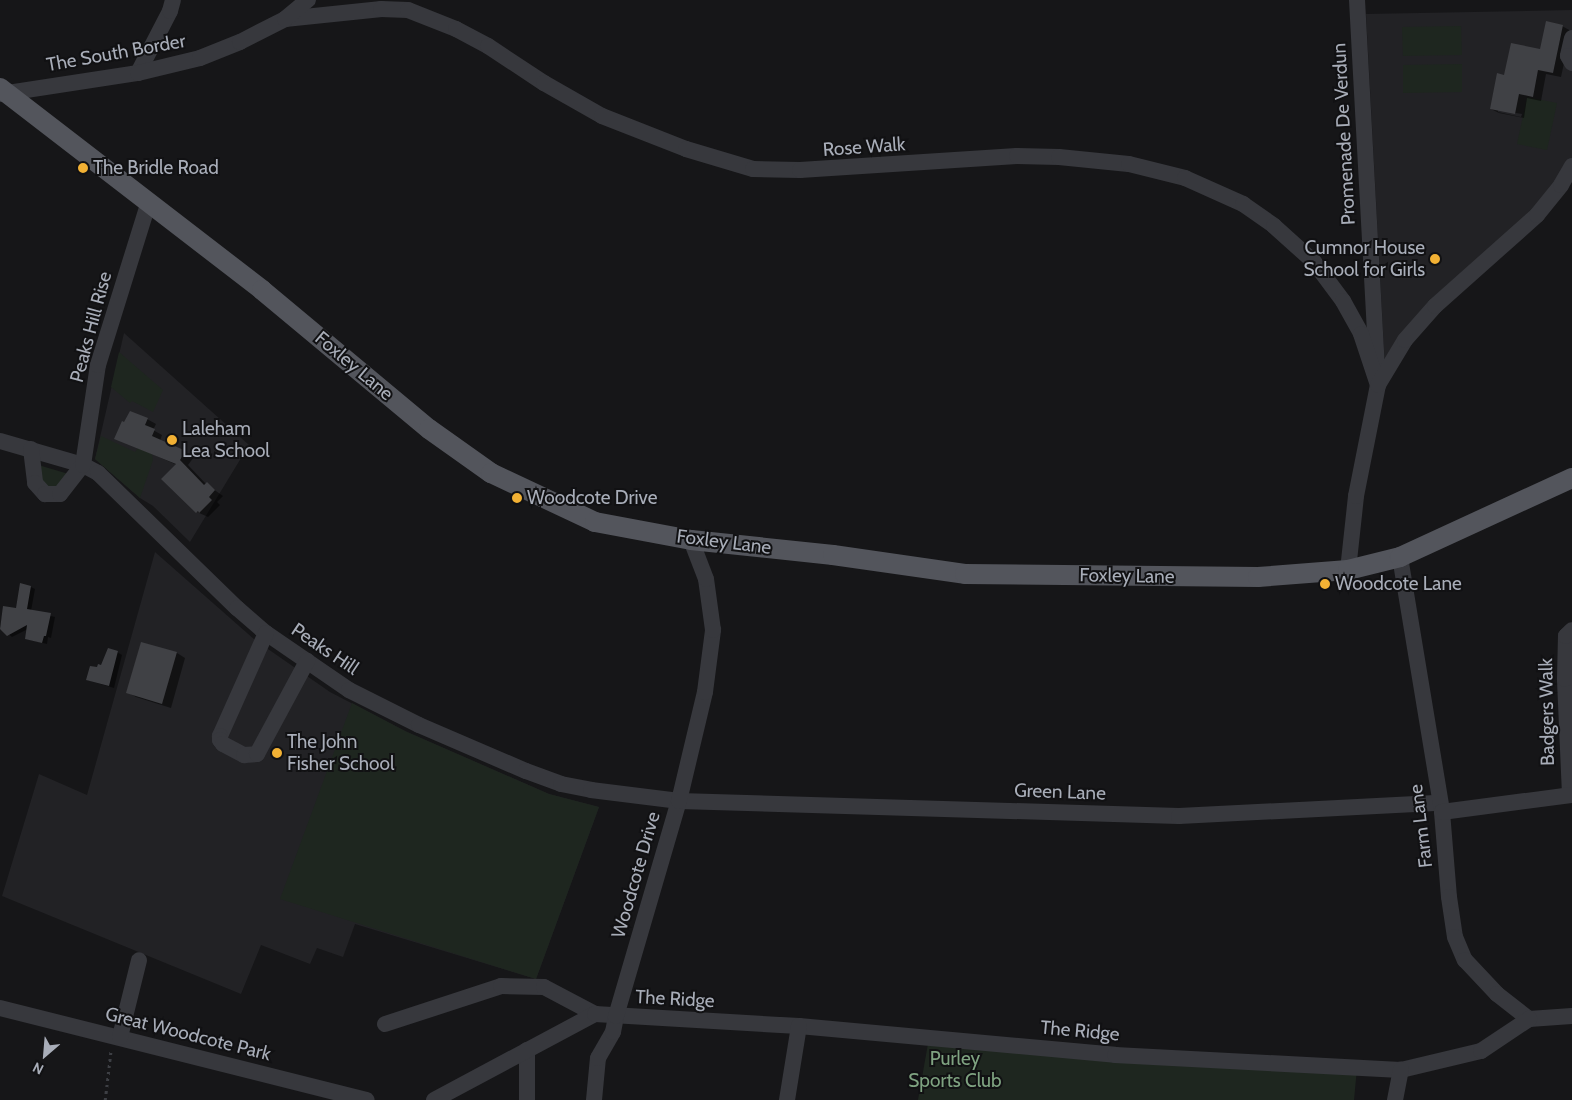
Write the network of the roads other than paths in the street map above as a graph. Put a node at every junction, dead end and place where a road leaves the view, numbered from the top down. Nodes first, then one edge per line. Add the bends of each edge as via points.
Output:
1 (173, 0) edge
2 (308, 0) edge
3 (1357, 0) edge
4 (285, 19) junction
5 (1572, 38) edge
6 (1572, 63) edge
7 (138, 73) junction
8 (2, 92) edge
9 (1572, 166) edge
10 (149, 201) junction
11 (1378, 385) junction
12 (0, 441) edge
13 (31, 449) junction
14 (83, 465) junction
15 (1572, 478) edge
16 (691, 540) junction
17 (1400, 557) junction
18 (1348, 570) junction
19 (1572, 630) edge
20 (266, 633) junction
21 (307, 662) junction
22 (1571, 795) edge
23 (679, 801) junction
24 (1441, 808) junction
25 (138, 960) dead end
26 (0, 1008) edge
27 (595, 1014) junction
28 (616, 1016) junction
29 (1572, 1016) edge
30 (1529, 1019) junction
31 (385, 1024) dead end
32 (799, 1026) junction
33 (116, 1037) junction
34 (527, 1050) junction
35 (1401, 1070) junction
36 (367, 1100) edge
37 (434, 1100) edge
38 (527, 1100) edge
39 (594, 1100) edge
40 (787, 1100) edge
41 (1395, 1100) edge

1 - 7 street
2 - 4 street, The South Border
3 - 11 street, Promenade De Verdun
4 - 7 street, The South Border via 200,58
4 - 11 street, Rose Walk via 381,9 408,10 456,29 602,116 686,149 753,169 856,168 1017,156 1091,158 1185,178 1243,204 1274,226 1314,262 1362,334
5 - 6 street via 1568,56
7 - 8 street, The South Border
8 - 10 main road, Foxley Lane
9 - 11 street via 1537,215 1435,306 1405,340
10 - 14 street, Peaks Hill Rise via 98,365
10 - 16 main road, Foxley Lane via 429,429 491,473 595,522
11 - 18 street via 1356,496
12 - 13 street, Peaks Hill
13 - 14 street, Peaks Hill
13 - 14 street via 35,483 45,494 60,494
14 - 20 street, Peaks Hill via 115,487 209,582
15 - 17 main road, Foxley Lane
16 - 18 main road, Foxley Lane via 834,555 965,574 1258,577
16 - 23 street, Woodcote Drive via 706,579 713,630 705,692
17 - 18 main road, Foxley Lane
17 - 24 street, Farm Lane
19 - 22 street, Badgers Walk via 1566,636 1565,679
20 - 21 street, Peaks Hill
20 - 21 street via 220,736 223,744 244,755 257,754
21 - 23 street, Peaks Hill via 349,690 526,772 591,790
22 - 24 street, Green Lane
23 - 24 street, Green Lane via 1179,816
23 - 28 street, Woodcote Drive
24 - 30 street, Farm Lane via 1455,937 1466,960 1497,994
25 - 33 street
26 - 33 street, Great Woodcote Park
27 - 28 street
27 - 31 street via 544,987 501,986
27 - 34 street
28 - 32 street, The Ridge
28 - 39 street, Woodcote Drive via 613,1032 598,1058
29 - 30 street
30 - 35 street, The Ridge via 1481,1051
32 - 35 street, The Ridge via 1115,1055
32 - 40 street
33 - 36 street, Great Woodcote Park
34 - 37 street
34 - 38 street
35 - 41 street

